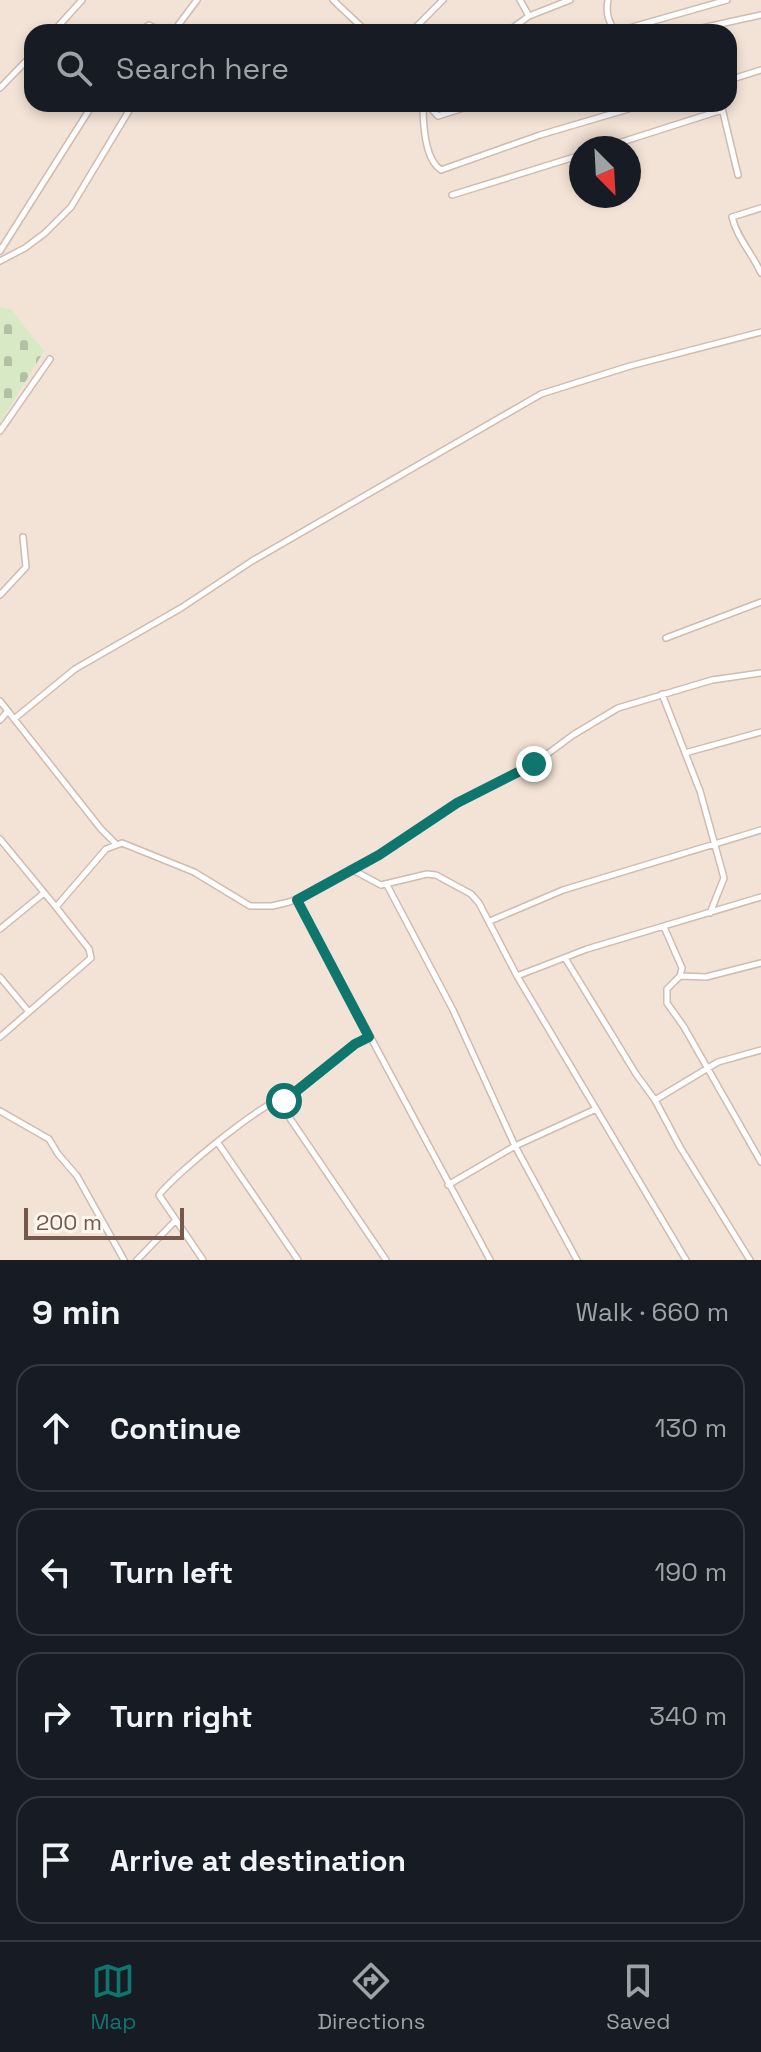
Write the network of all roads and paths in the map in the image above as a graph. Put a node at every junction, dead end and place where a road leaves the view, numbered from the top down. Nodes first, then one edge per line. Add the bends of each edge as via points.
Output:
1 (82, 0) edge
2 (197, 0) edge
3 (333, 0) edge
4 (520, 0) edge
5 (570, 0) edge
6 (608, 0) edge
7 (727, 0) edge
8 (440, 1) edge
9 (761, 15) edge
10 (529, 16) junction
11 (60, 24) edge
12 (179, 24) edge
13 (358, 24) edge
14 (418, 24) edge
15 (518, 24) edge
16 (610, 24) edge
17 (643, 24) edge
18 (720, 24) edge
19 (24, 63) edge
20 (761, 70) edge
21 (737, 78) edge
22 (0, 88) edge
23 (88, 112) edge
24 (128, 112) edge
25 (425, 112) edge
26 (618, 112) edge
27 (707, 112) edge
28 (722, 112) edge
29 (638, 136) edge
30 (569, 159) edge
31 (738, 175) dead end
32 (452, 195) dead end
33 (761, 208) edge
34 (0, 251) edge
35 (0, 261) edge
36 (761, 273) edge
37 (761, 332) edge
38 (50, 359) dead end
39 (0, 431) edge
40 (23, 537) dead end
41 (0, 595) edge
42 (761, 602) edge
43 (666, 638) dead end
44 (761, 673) edge
45 (662, 694) junction
46 (0, 701) edge
47 (8, 711) junction
48 (14, 719) junction
49 (0, 720) edge
50 (761, 732) edge
51 (685, 753) junction
52 (761, 830) edge
53 (0, 839) edge
54 (116, 844) junction
55 (714, 845) junction
56 (351, 869) junction
57 (387, 885) junction
58 (44, 893) junction
59 (761, 897) edge
60 (297, 900) junction
61 (56, 907) junction
62 (710, 913) junction
63 (490, 921) junction
64 (664, 927) junction
65 (0, 929) edge
66 (565, 958) junction
67 (761, 963) edge
68 (517, 976) junction
69 (680, 976) junction
70 (0, 977) edge
71 (29, 1012) junction
72 (0, 1037) edge
73 (369, 1037) junction
74 (761, 1050) edge
75 (707, 1068) junction
76 (287, 1097) junction
77 (655, 1100) junction
78 (596, 1109) junction
79 (0, 1111) edge
80 (218, 1143) junction
81 (515, 1146) junction
82 (760, 1158) edge
83 (448, 1185) junction
84 (176, 1220) junction
85 (124, 1260) edge
86 (137, 1260) edge
87 (203, 1260) edge
88 (298, 1260) edge
89 (386, 1260) edge
90 (490, 1260) edge
91 (577, 1260) edge
92 (686, 1260) edge
93 (750, 1260) edge

1 - 11 street
2 - 12 street
3 - 13 street
4 - 10 street
5 - 10 street
6 - 16 street
7 - 17 street
8 - 14 street
9 - 18 street
10 - 15 street
19 - 22 street
20 - 21 street
23 - 34 street
24 - 35 street via 71,207 45,233
25 - 26 street via 424,133 434,165 441,170
27 - 29 street
28 - 31 street
30 - 32 street
33 - 36 street via 732,217
37 - 48 street via 541,394 75,669
38 - 39 street
40 - 41 street via 26,567
42 - 43 street
44 - 45 street
45 - 51 street
45 - 56 street via 618,708 534,764 457,803
46 - 47 street
47 - 48 street
47 - 49 street
48 - 54 street
50 - 51 street
51 - 55 street
52 - 55 street
53 - 58 street
54 - 60 street via 194,872 250,906
54 - 61 street
55 - 62 street via 724,878
55 - 63 street via 563,890
56 - 57 street via 374,884
56 - 60 street
57 - 63 street via 436,875 471,894
57 - 81 street via 442,988
58 - 61 street
58 - 65 street
59 - 62 street
60 - 73 street
61 - 71 street via 91,958
62 - 64 street
63 - 68 street
64 - 66 street
64 - 69 street via 681,962
66 - 68 street
66 - 77 street
67 - 69 street via 706,977
68 - 78 street
69 - 75 street via 667,989 666,1001
70 - 71 street
71 - 72 street
73 - 76 street
73 - 83 street
74 - 75 street
75 - 77 street
75 - 82 street
76 - 80 street via 267,1105
76 - 89 street via 283,1105 288,1116
77 - 93 street
78 - 81 street
78 - 92 street
79 - 85 street via 47,1136 77,1176
80 - 84 street via 159,1195
80 - 88 street
81 - 83 street
81 - 91 street
83 - 90 street
84 - 86 street
84 - 87 street

